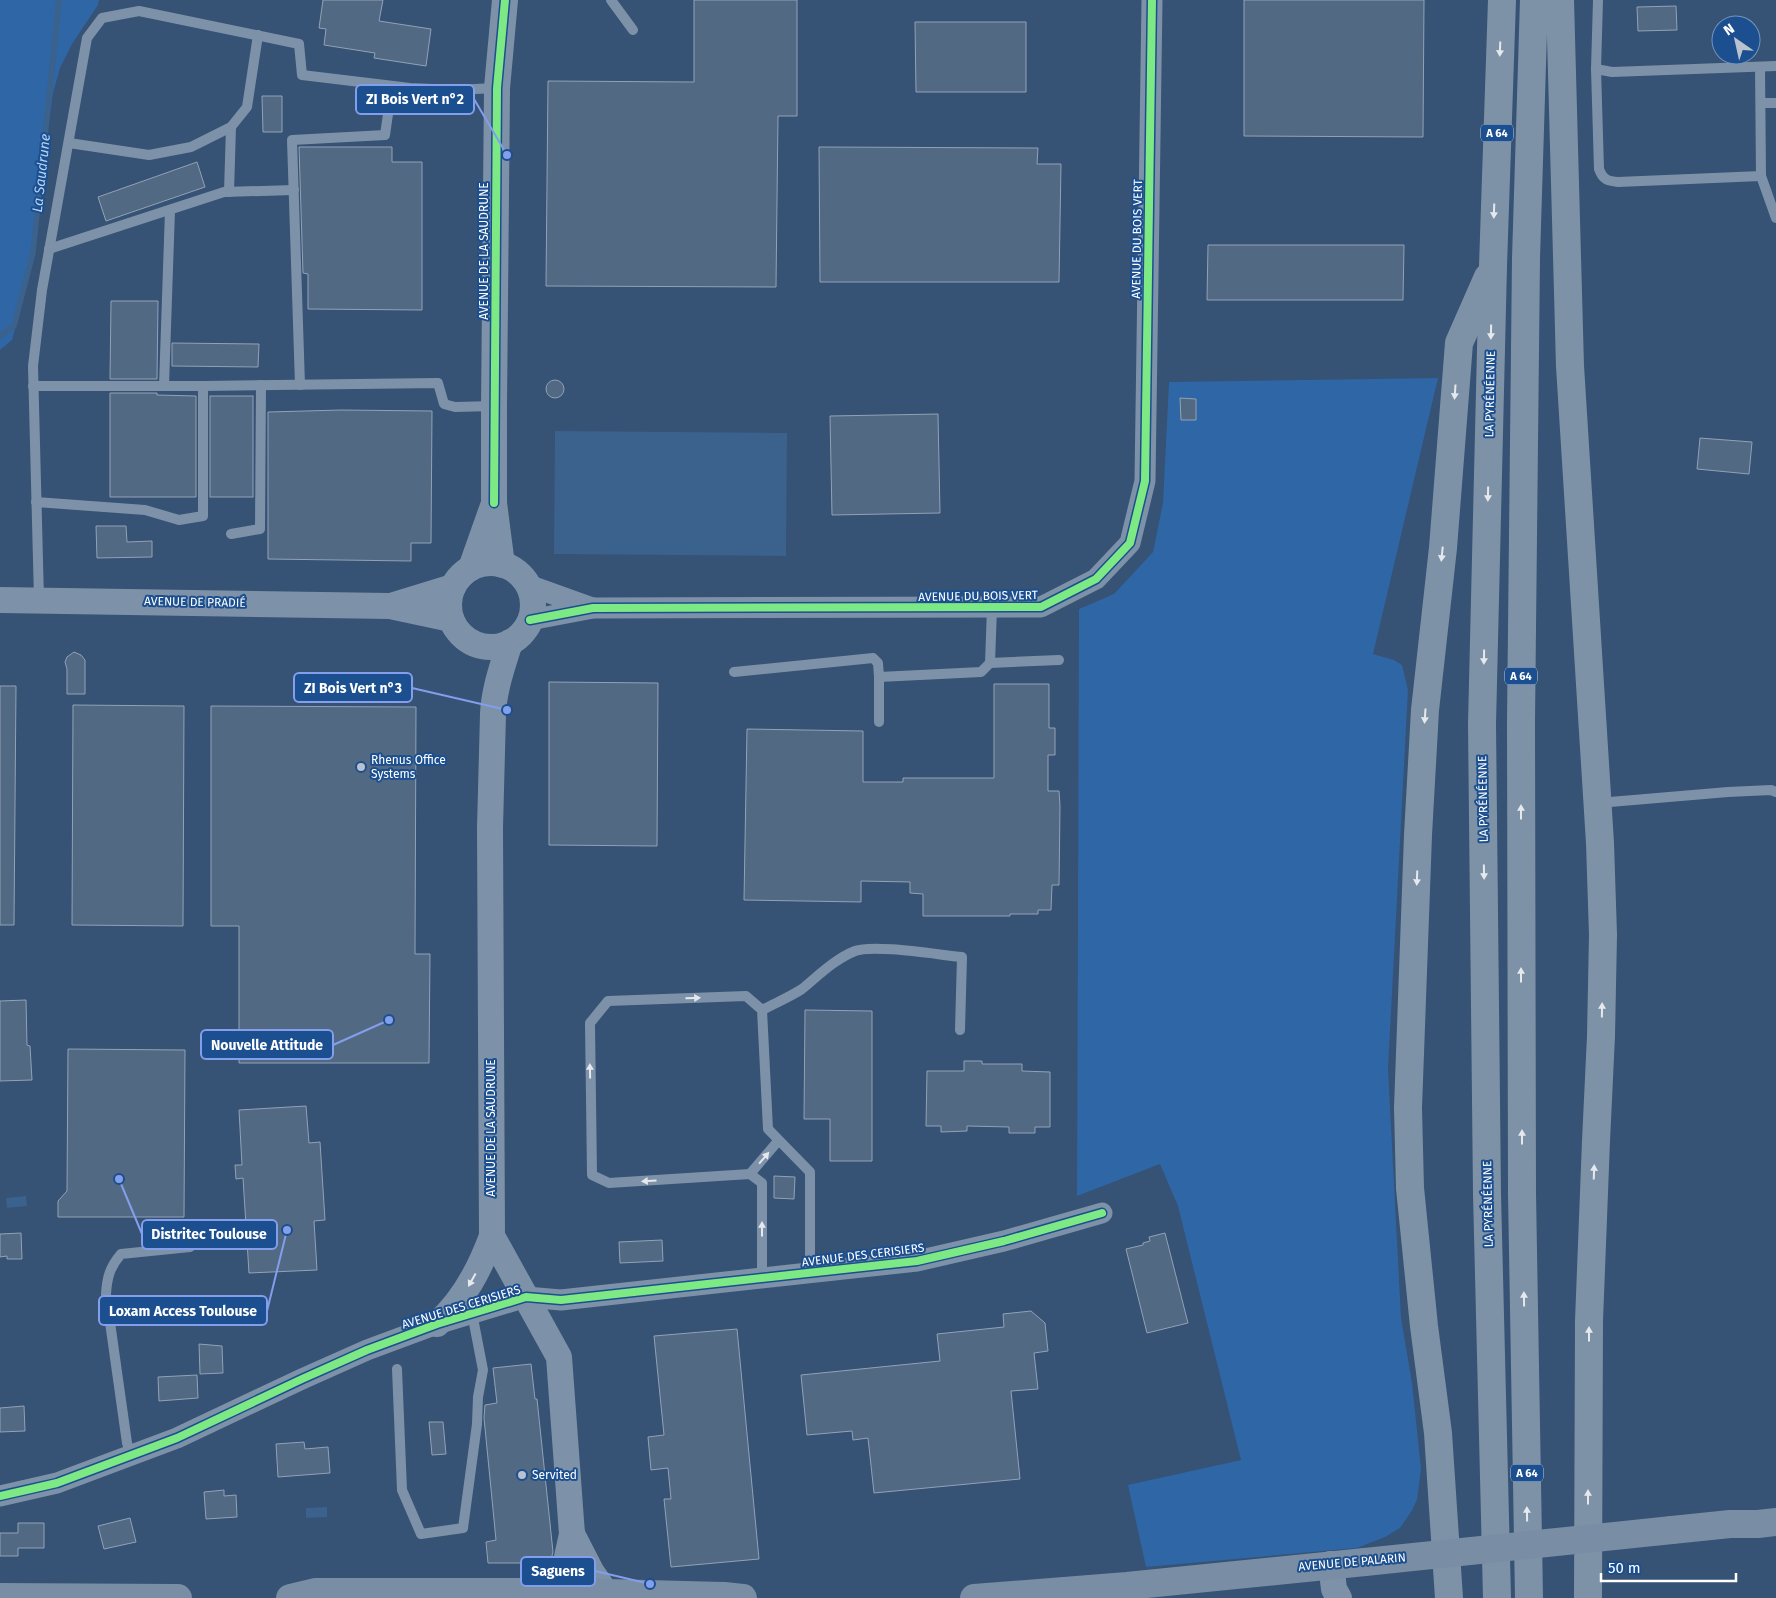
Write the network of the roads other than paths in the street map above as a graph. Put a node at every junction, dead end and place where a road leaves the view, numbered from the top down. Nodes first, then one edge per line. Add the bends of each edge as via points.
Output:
1 (505, 0) edge
2 (611, 0) edge
3 (1152, 0) edge
4 (1502, 0) edge
5 (1534, 0) edge
6 (1560, 0) edge
7 (1598, 0) edge
8 (634, 30) dead end
9 (258, 35) junction
10 (1776, 66) edge
11 (1760, 67) junction
12 (1596, 69) junction
13 (392, 86) junction
14 (496, 88) junction
15 (1761, 103) junction
16 (1776, 103) edge
17 (231, 127) junction
18 (69, 143) junction
19 (1761, 176) junction
20 (294, 190) junction
21 (229, 192) junction
22 (170, 210) junction
23 (1776, 218) edge
24 (50, 250) junction
25 (1492, 266) junction
26 (261, 385) junction
27 (300, 385) junction
28 (33, 386) junction
29 (164, 386) junction
30 (203, 386) junction
31 (494, 406) junction
32 (36, 502) junction
33 (494, 503) junction
34 (231, 534) dead end
35 (502, 565) junction
36 (472, 568) junction
37 (528, 585) junction
38 (453, 587) junction
39 (0, 600) edge
40 (39, 600) junction
41 (390, 606) junction
42 (592, 608) junction
43 (992, 608) junction
44 (451, 619) junction
45 (530, 620) junction
46 (470, 642) junction
47 (510, 642) junction
48 (1059, 660) dead end
49 (990, 663) junction
50 (734, 672) dead end
51 (879, 677) junction
52 (493, 705) junction
53 (879, 722) dead end
54 (1776, 792) edge
55 (1598, 803) junction
56 (762, 1010) junction
57 (960, 1030) dead end
58 (778, 1141) junction
59 (750, 1174) junction
60 (1102, 1213) dead end
61 (492, 1236) junction
62 (190, 1247) dead end
63 (810, 1273) junction
64 (762, 1278) junction
65 (526, 1297) junction
66 (472, 1313) junction
67 (437, 1324) junction
68 (397, 1369) dead end
69 (132, 1455) junction
70 (0, 1496) edge
71 (1776, 1512) edge
72 (1776, 1522) edge
73 (1730, 1524) junction
74 (1331, 1564) junction
75 (576, 1588) edge
76 (2, 1597) edge
77 (178, 1598) edge
78 (290, 1598) edge
79 (743, 1598) edge
80 (974, 1598) edge
81 (1339, 1598) edge
82 (1449, 1598) edge
83 (1497, 1598) edge
84 (1529, 1598) edge
85 (1588, 1598) edge

1 - 14 street, AVENUE DE LA SAUDRUNE
2 - 8 lane
3 - 43 street, AVENUE DU BOIS VERT via 1145,481 1130,543 1096,579 1041,608
4 -> 25 highway, LA PYRÉNÉENNE / A 64
84 -> 5 highway, A 64 via 1522,1193 1521,721 1526,258
6 - 55 highway via 1570,366
7 - 12 lane
9 - 13 lane via 299,44 302,75
9 - 17 lane via 247,107
9 - 18 lane via 139,11 102,18 87,38
10 - 11 lane
11 - 12 lane via 1612,72
11 - 15 lane
12 - 19 lane via 1599,169 1607,181
13 - 14 lane via 455,90
13 - 20 lane via 385,135 292,140
14 - 31 street, AVENUE DE LA SAUDRUNE
15 - 16 lane
15 - 19 lane
17 - 18 lane via 191,147 149,154
17 - 21 lane
18 - 24 lane
19 - 23 lane
20 - 21 lane
20 - 27 lane
21 - 22 lane
22 - 24 lane
22 - 29 lane
24 - 28 lane via 34,356
25 -> 82 highway via 1459,344 1443,548 1425,710 1408,1108 1411,1206 1438,1433
25 -> 83 highway, LA PYRÉNÉENNE / A 64 via 1482,724 1487,1194
26 - 27 lane
26 - 30 lane
26 - 34 lane via 260,529
27 - 31 lane via 438,383 444,404 455,408
28 - 29 lane
28 - 32 lane
29 - 30 lane
30 - 32 lane via 202,516 179,520 145,510
31 - 33 street, AVENUE DE LA SAUDRUNE
32 - 40 lane
33 - 35 street, AVENUE DE LA SAUDRUNE
33 - 36 street, AVENUE DE LA SAUDRUNE
35 - 36 street via 481,564
35 - 37 street via 512,569
36 - 38 street
37 - 42 street, AVENUE DU BOIS VERT
37 - 45 street via 533,608
38 - 41 street, AVENUE DE PRADIÉ
38 - 44 street via 449,608
39 - 40 street, AVENUE DE PRADIÉ
40 - 41 street, AVENUE DE PRADIÉ
41 - 44 street, AVENUE DE PRADIÉ
42 - 43 street, AVENUE DU BOIS VERT
42 - 45 street, AVENUE DU BOIS VERT
43 - 49 lane
44 - 46 street
45 - 47 street via 519,637
46 - 47 street via 484,647
46 - 52 street, AVENUE DE LA SAUDRUNE
47 - 52 street, AVENUE DE LA SAUDRUNE
48 - 49 lane
49 - 51 lane via 980,672
50 - 51 lane via 873,658 878,663
51 - 53 lane
52 - 61 street, AVENUE DE LA SAUDRUNE via 490,828
54 - 55 lane via 1728,792
85 -> 55 highway via 1589,1321 1603,944
56 - 57 lane via 801,990 828,967 856,951 914,952 962,958
56 - 58 lane via 768,1129
59 -> 56 lane via 609,1183 592,1175 590,1023 608,1001 746,996
59 -> 58 lane
58 - 63 lane via 810,1172
64 -> 59 lane via 762,1183
60 - 63 street, AVENUE DES CERISIERS via 917,1261
61 - 65 street, AVENUE DE LA SAUDRUNE
61 -> 67 street via 471,1282 451,1312
62 - 69 lane via 121,1254 111,1266 107,1278 106,1294 127,1443
63 - 64 street, AVENUE DES CERISIERS
64 - 65 street, AVENUE DES CERISIERS via 561,1300
65 - 66 street, AVENUE DES CERISIERS
65 - 75 street, AVENUE DE LA SAUDRUNE via 559,1357
66 - 67 street, AVENUE DES CERISIERS
66 - 68 lane via 483,1370 463,1528 421,1534 402,1490
67 - 69 street, AVENUE DES CERISIERS via 367,1350 178,1438
69 - 70 street, AVENUE DES CERISIERS via 58,1483
71 - 73 main road, AVENUE DE PALARIN
72 - 73 main road, AVENUE DE PALARIN
73 - 74 main road, AVENUE DE PALARIN, bridge
74 - 80 main road, AVENUE DE PALARIN via 1127,1586
74 - 81 street via 1334,1589
75 - 78 main road via 315,1592
75 - 79 main road
76 - 77 main road

